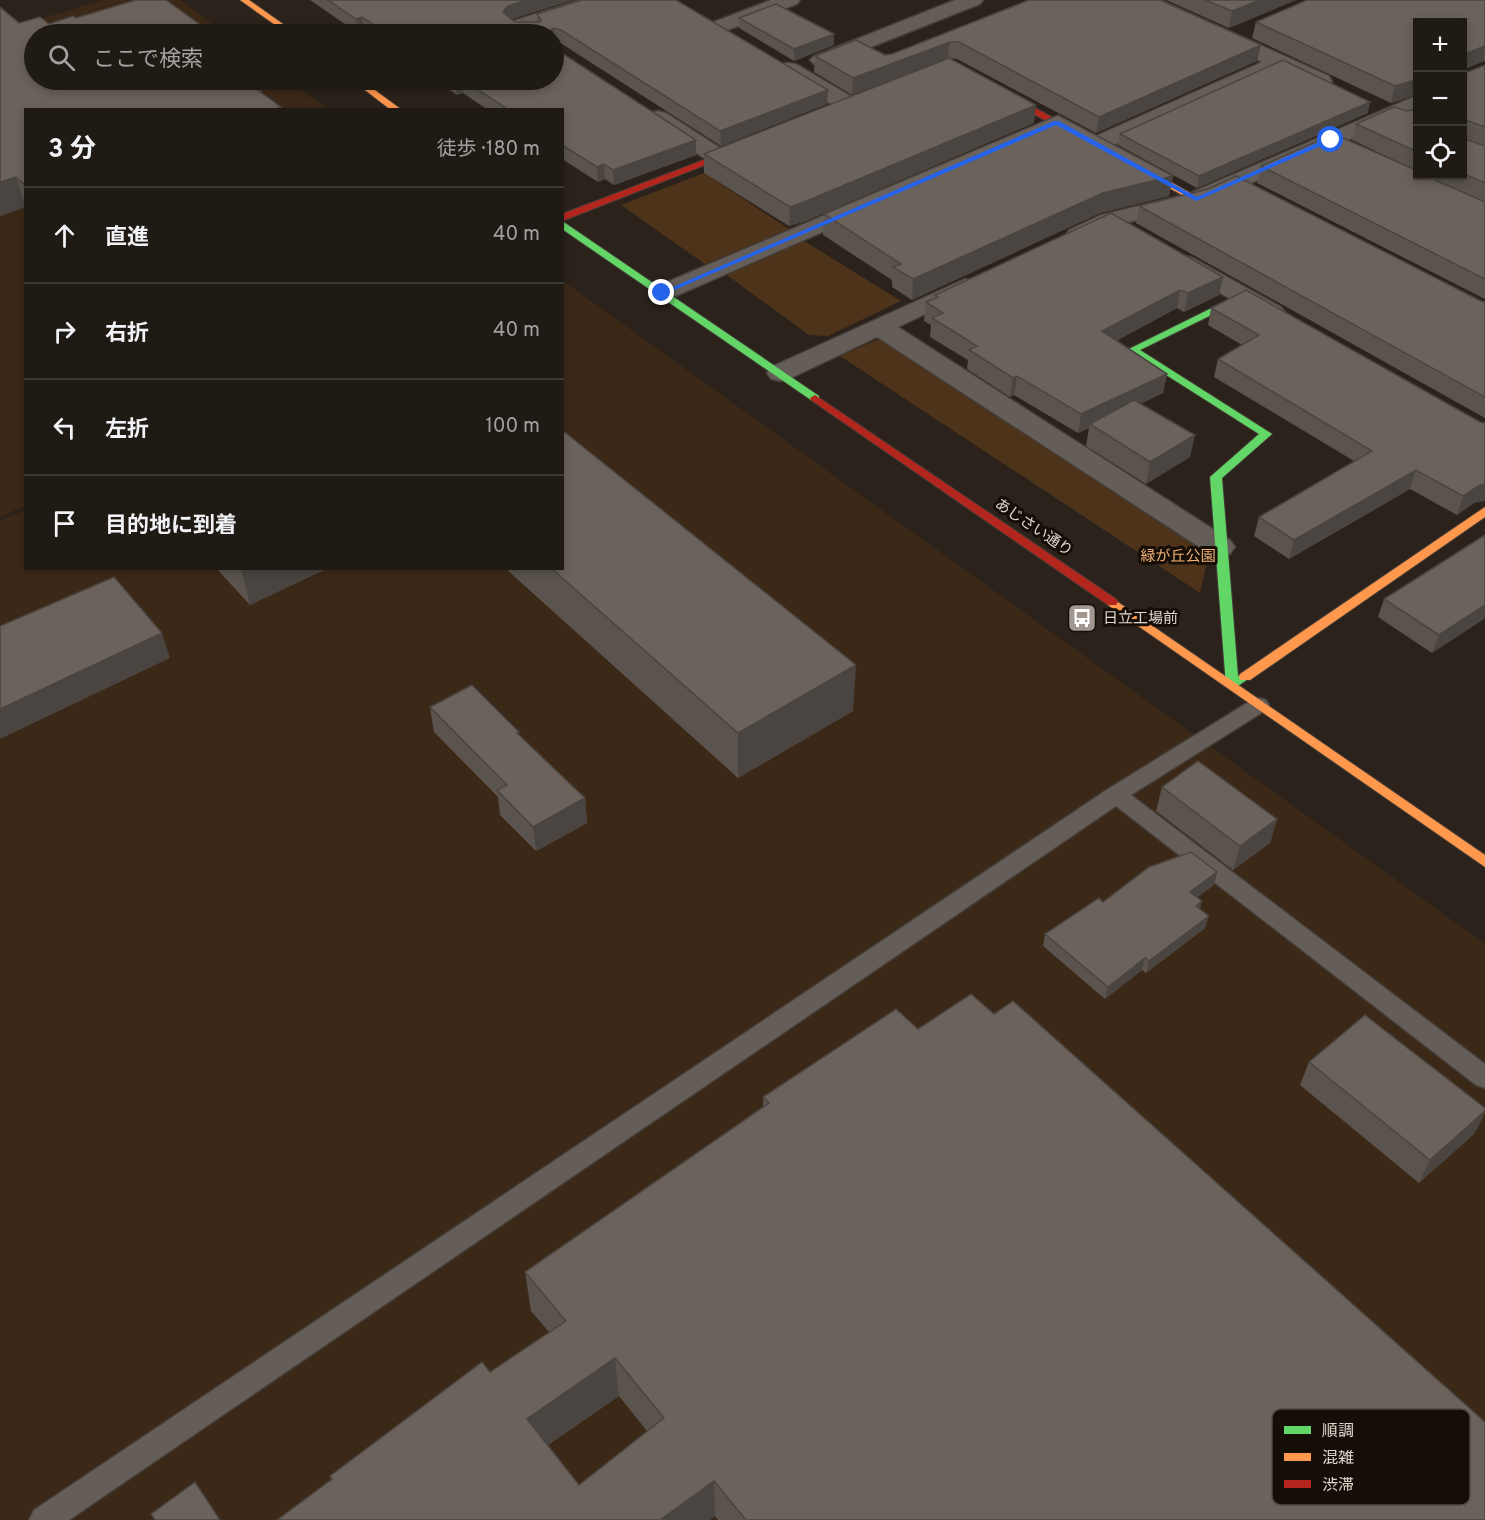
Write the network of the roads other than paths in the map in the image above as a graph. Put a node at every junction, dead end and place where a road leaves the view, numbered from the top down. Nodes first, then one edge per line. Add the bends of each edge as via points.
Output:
1 (244, 0) edge
2 (600, 0) edge
3 (790, 0) edge
4 (973, 0) edge
5 (1143, 0) edge
6 (279, 24) edge
7 (523, 24) edge
8 (1249, 30) dead end
9 (736, 38) edge
10 (1229, 38) junction
11 (774, 60) edge
12 (1281, 61) junction
13 (792, 71) junction
14 (988, 86) edge
15 (370, 90) edge
16 (1340, 90) edge
17 (1413, 102) edge
18 (854, 103) joint
19 (642, 107) edge
20 (395, 108) edge
21 (1380, 109) junction
22 (827, 114) edge
23 (1057, 123) junction
24 (1413, 124) edge
25 (1035, 132) edge
26 (763, 140) edge
27 (1331, 140) junction
28 (1097, 144) junction
29 (1351, 150) edge
30 (720, 158) junction
31 (881, 198) edge
32 (1196, 199) junction
33 (564, 217) edge
34 (1109, 220) junction
35 (564, 225) edge
36 (1057, 244) edge
37 (983, 278) edge
38 (662, 293) junction
39 (1242, 296) junction
40 (1292, 324) edge
41 (878, 326) junction
42 (780, 373) junction
43 (1485, 511) edge
44 (1220, 547) junction
45 (1232, 686) junction
46 (1258, 705) junction
47 (1116, 795) junction
48 (1485, 862) edge
49 (1485, 1078) edge
50 (44, 1520) edge

1 - 6 street
2 - 7 street
3 - 9 street via 709,21
4 - 13 street
5 - 10 street
8 - 10 street
10 - 12 street
11 - 13 street
12 - 16 street
12 - 28 street
13 - 18 street
14 - 23 street
15 - 20 street
17 - 21 street
18 - 22 street
19 - 30 street
21 - 24 street
21 - 27 street
23 - 25 street
23 - 28 street
26 - 30 street
27 - 29 street
27 - 32 street via 1245,188
28 - 32 street
30 - 33 street
31 - 38 street
32 - 34 street
34 - 36 street
34 - 39 street
35 - 38 street, あじさい通り
37 - 41 street
38 - 42 street, あじさい通り
39 - 40 street
39 - 44 street via 1132,350 1266,434 1216,477
41 - 42 street
41 - 44 street
42 - 45 street, あじさい通り
43 - 45 street
44 - 45 street
45 - 46 street, あじさい通り
46 - 47 lane
46 - 48 street, あじさい通り
47 - 49 lane
47 - 50 lane

